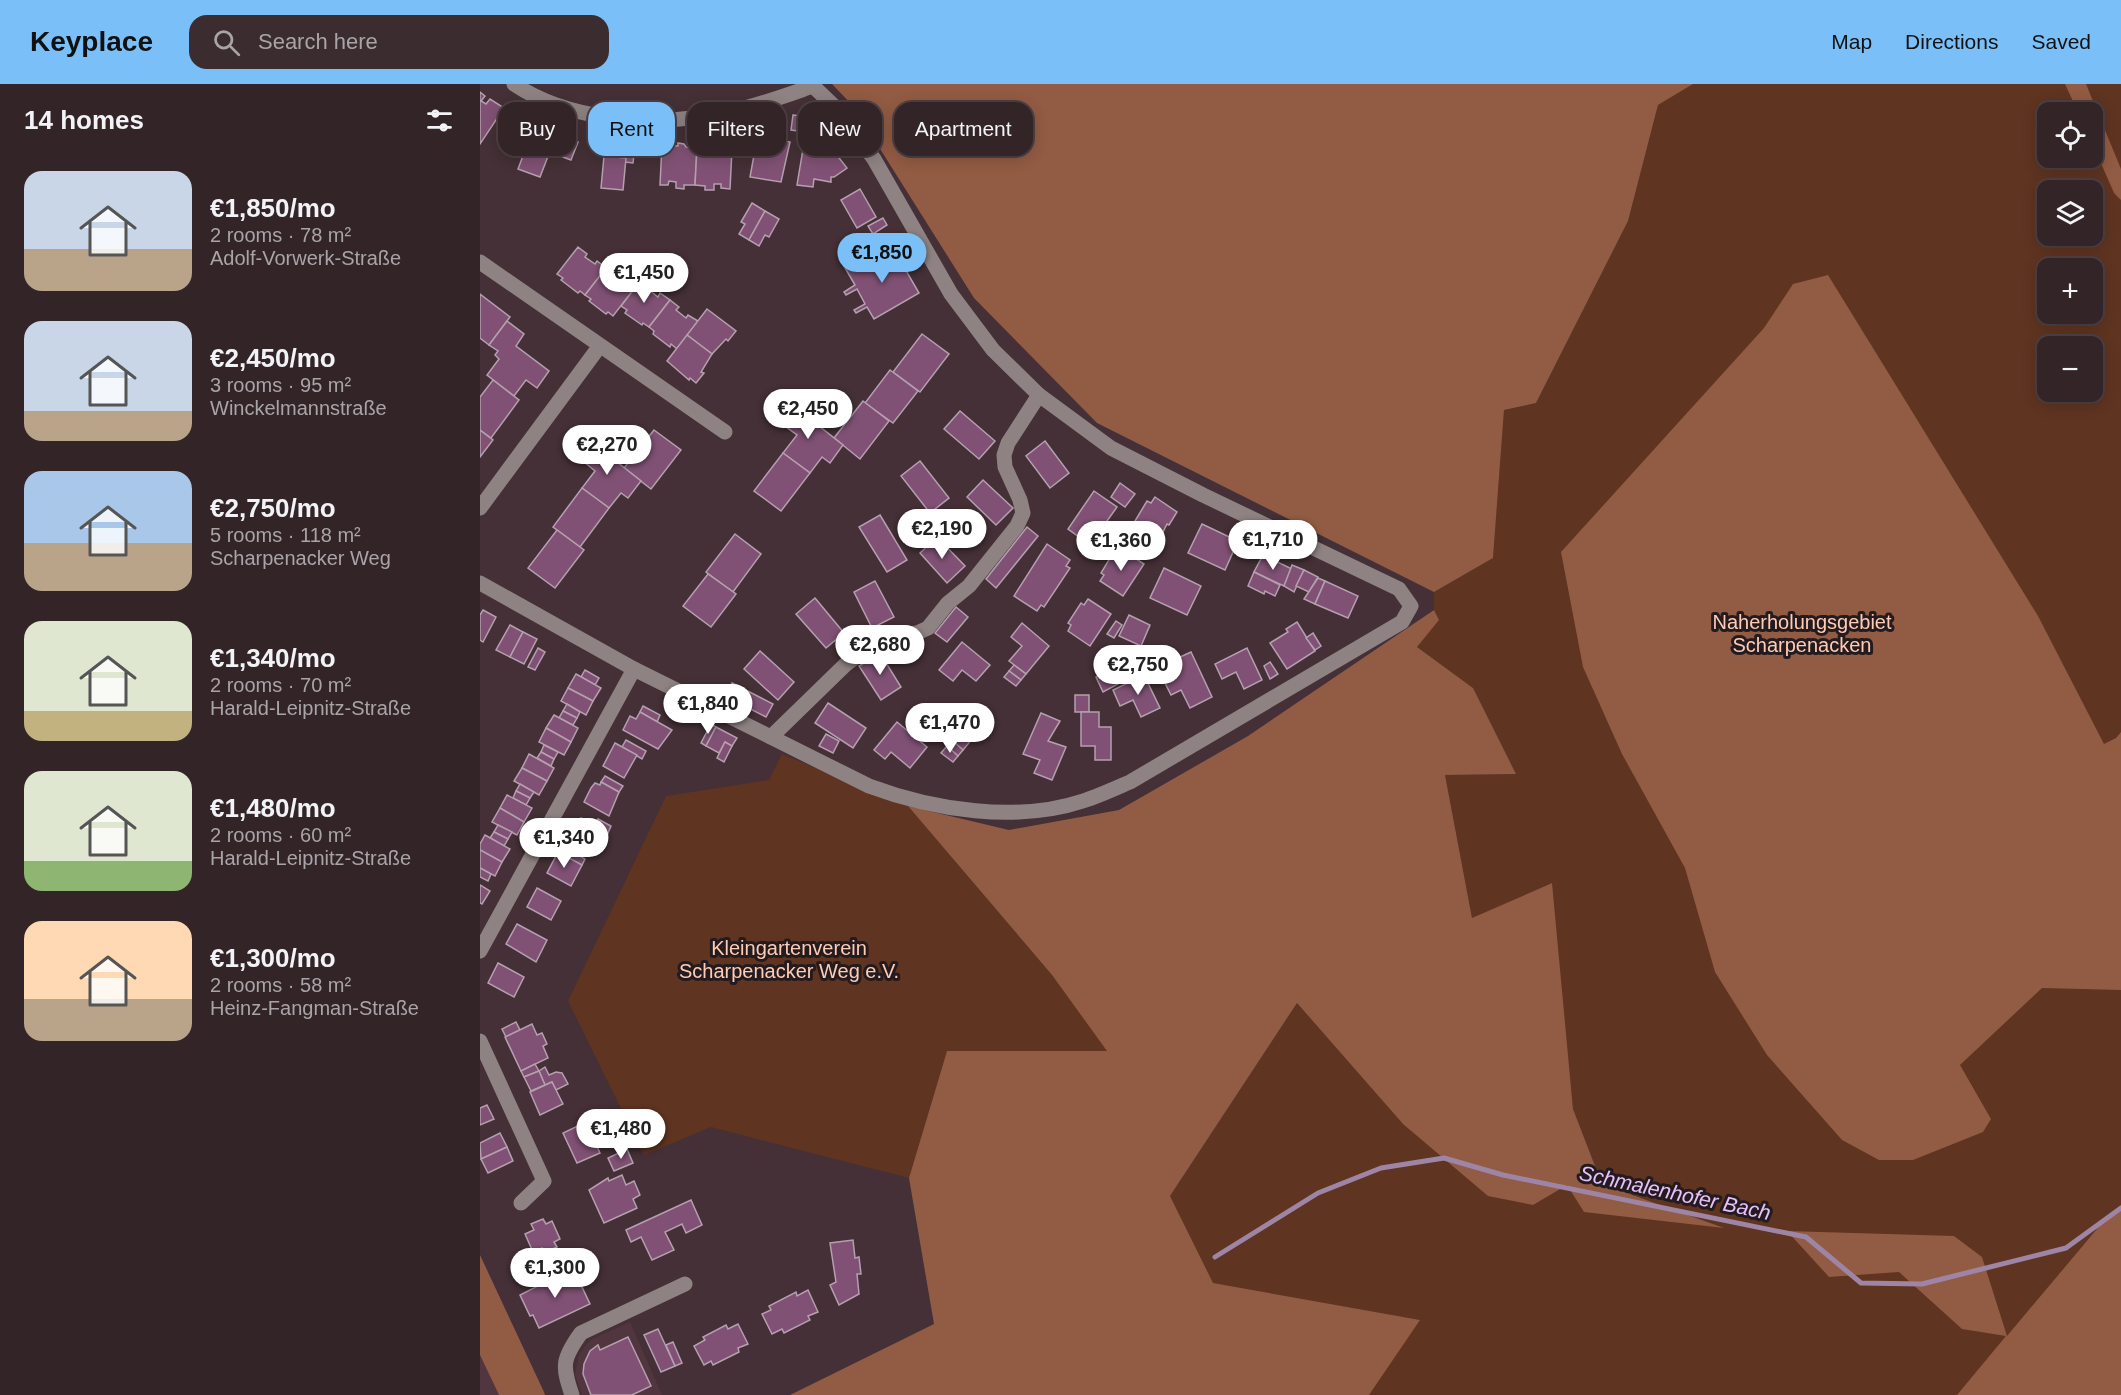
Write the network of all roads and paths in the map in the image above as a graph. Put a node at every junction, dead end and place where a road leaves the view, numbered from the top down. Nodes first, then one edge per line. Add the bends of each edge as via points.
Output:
1 (514, 84) edge
2 (812, 85) edge
3 (480, 262) edge
4 (599, 347) junction
5 (1039, 395) junction
6 (724, 432) dead end
7 (480, 508) edge
8 (480, 583) edge
9 (634, 669) junction
10 (771, 737) junction
11 (480, 951) edge
12 (480, 1041) edge
13 (521, 1203) dead end
14 (685, 1284) dead end
15 (572, 1395) edge

1 - 2 street via 571,110 646,120 733,111
2 - 5 street via 838,110 874,159 951,294 993,350
3 - 4 street
4 - 6 street
4 - 7 street
5 - 10 street via 1004,455 1023,513 1017,526 969,586 948,603 928,628 884,636 844,665
5 - 10 street via 1111,448 1399,589 1411,606 1402,622 1130,782 1081,802 1033,810 984,812 926,803 869,786
8 - 9 street
9 - 10 street
9 - 11 street
12 - 13 street via 544,1181
14 - 15 street via 581,1333 563,1370

